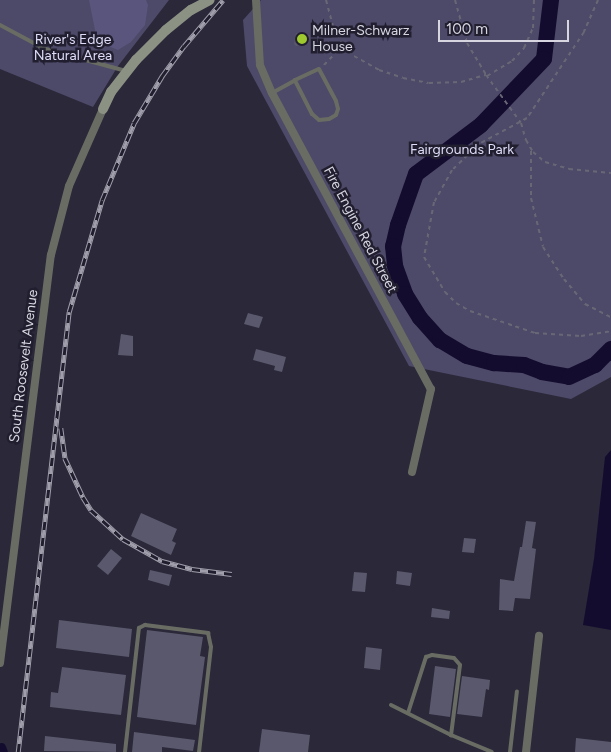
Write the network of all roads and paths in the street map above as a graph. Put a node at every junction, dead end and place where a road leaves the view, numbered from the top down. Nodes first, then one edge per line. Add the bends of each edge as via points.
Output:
1 (210, 0) edge
2 (256, 0) edge
3 (326, 0) edge
4 (455, 0) edge
5 (534, 0) edge
6 (598, 0) edge
7 (0, 25) edge
8 (343, 45) junction
9 (319, 69) junction
10 (127, 71) junction
11 (486, 76) junction
12 (295, 80) junction
13 (272, 93) junction
14 (103, 109) joint
15 (521, 123) junction
16 (531, 148) junction
17 (611, 173) edge
18 (611, 317) edge
19 (611, 331) edge
20 (412, 472) dead end
21 (539, 636) dead end
22 (0, 663) edge
23 (517, 691) dead end
24 (391, 705) dead end
25 (408, 714) junction
26 (451, 735) junction
27 (125, 752) edge
28 (199, 752) edge
29 (492, 752) edge
30 (510, 752) edge
31 (526, 752) edge

1 - 10 street via 166,30
2 - 13 street, Fire Engine Red Street via 260,65
3 - 8 path via 333,27
4 - 11 path via 467,43
5 - 11 path via 534,21 524,48 512,61
6 - 15 path via 584,32
7 - 10 lane via 45,49
8 - 9 path
8 - 11 path via 364,62 403,78 448,83
9 - 12 lane
9 - 12 lane via 338,109 336,115 328,119 319,120 312,114
10 - 14 street
11 - 15 path
12 - 13 lane
13 - 20 street, Fire Engine Red Street via 431,388
14 - 22 street, South Roosevelt Avenue via 69,186 51,255
15 - 16 path
15 - 19 path via 479,144 452,170 434,202 424,249 425,262 445,292 470,311 535,333 581,336
16 - 17 path via 545,162 569,169
16 - 18 path via 531,198 543,247 564,280 585,304
21 - 31 street
23 - 30 lane
24 - 25 lane
25 - 26 lane
25 - 26 lane via 426,657 454,658 460,665
26 - 29 lane
27 - 28 lane via 139,628 145,625 208,633 211,647

